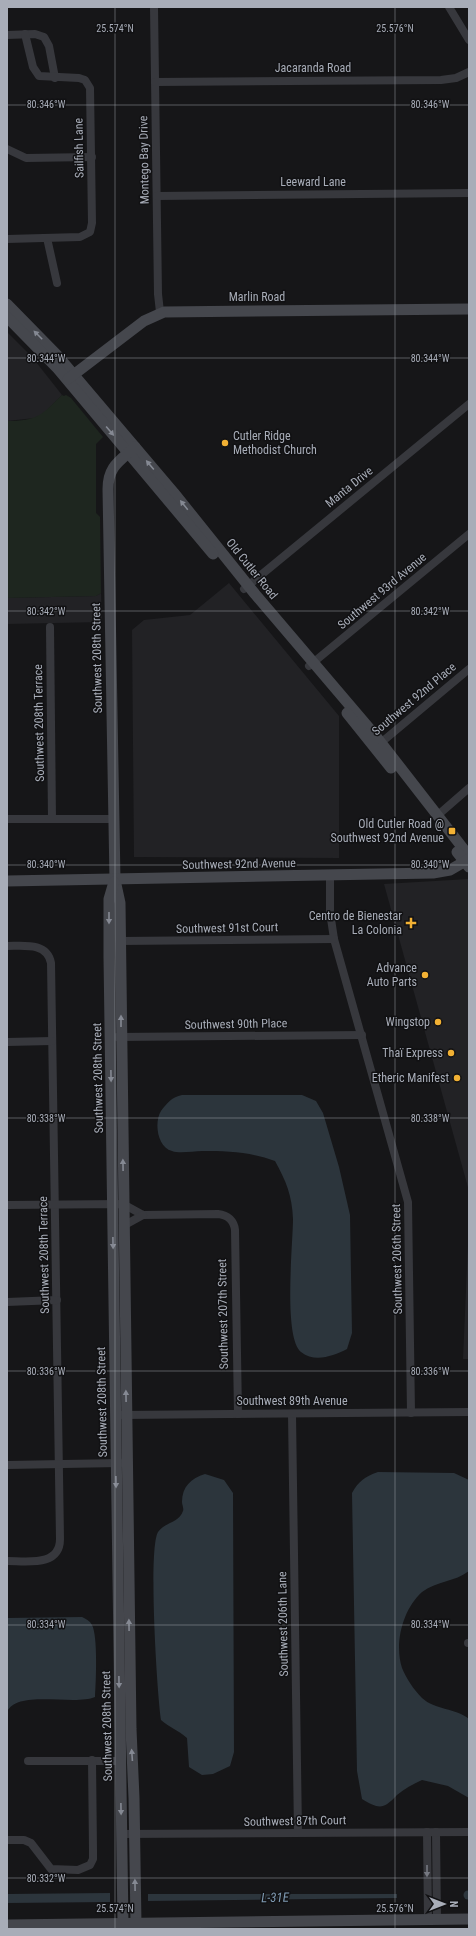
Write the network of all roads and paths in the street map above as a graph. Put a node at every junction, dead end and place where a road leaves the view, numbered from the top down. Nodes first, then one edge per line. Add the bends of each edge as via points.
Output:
1 (154, 7) edge
2 (449, 7) edge
3 (25, 34) junction
4 (7, 35) edge
5 (469, 40) edge
6 (469, 72) edge
7 (55, 78) junction
8 (155, 82) junction
9 (7, 150) edge
10 (92, 157) junction
11 (469, 193) edge
12 (157, 196) junction
13 (47, 238) junction
14 (7, 239) edge
15 (57, 283) dead end
16 (7, 304) edge
17 (469, 309) edge
18 (160, 312) junction
19 (7, 317) edge
20 (70, 377) junction
21 (469, 404) edge
22 (131, 450) junction
23 (469, 534) edge
24 (246, 588) junction
25 (50, 627) dead end
26 (312, 664) junction
27 (469, 669) edge
28 (378, 745) junction
29 (469, 788) edge
30 (438, 815) junction
31 (52, 819) junction
32 (114, 819) junction
33 (7, 820) edge
34 (468, 861) edge
35 (330, 875) junction
36 (115, 880) junction
37 (7, 881) edge
38 (334, 939) junction
39 (120, 941) junction
40 (7, 946) edge
41 (362, 1035) junction
42 (116, 1037) junction
43 (52, 1041) junction
44 (7, 1042) edge
45 (118, 1204) junction
46 (7, 1205) edge
47 (55, 1205) junction
48 (143, 1215) junction
49 (123, 1226) junction
50 (56, 1300) junction
51 (7, 1302) edge
52 (469, 1412) edge
53 (411, 1413) junction
54 (238, 1414) junction
55 (292, 1414) junction
56 (121, 1415) junction
57 (121, 1463) junction
58 (58, 1464) junction
59 (7, 1465) edge
60 (7, 1561) edge
61 (92, 1760) junction
62 (120, 1761) junction
63 (28, 1762) dead end
64 (427, 1832) junction
65 (436, 1832) junction
66 (469, 1832) edge
67 (298, 1833) junction
68 (122, 1834) junction
69 (135, 1835) junction
70 (7, 1840) edge
71 (432, 1919) junction
72 (469, 1919) edge
73 (123, 1924) junction
74 (136, 1924) junction
75 (7, 1925) edge
76 (303, 1925) edge
77 (318, 1925) edge

1 - 8 street, Montego Bay Drive
2 - 5 street
3 - 4 street
3 - 7 street via 36,74
3 - 7 street via 39,34 46,39
6 - 8 street, Jacaranda Road via 456,78 441,80
7 - 10 street, Sailfish Lane via 79,78 89,84
8 - 12 street, Montego Bay Drive
9 - 10 street via 26,158
10 - 13 street, Sailfish Lane via 90,232 80,238
11 - 12 street, Leeward Lane
12 - 18 street, Montego Bay Drive
13 - 14 street
13 - 15 street
20 -> 16 street, Old Cutler Road via 43,341
17 - 18 street, Marlin Road
18 - 20 street, Marlin Road via 144,321
19 - 20 street, Old Cutler Road
20 - 22 street, Old Cutler Road
21 - 24 street, Manta Drive
22 - 24 street, Old Cutler Road
22 - 32 street, Southwest 208th Street via 111,469 108,482
23 - 26 street, Southwest 93rd Avenue
24 - 26 street, Old Cutler Road
25 - 31 street, Southwest 208th Terrace
26 - 28 street, Old Cutler Road
27 - 28 street, Southwest 92nd Place
28 - 30 street, Old Cutler Road
28 - 34 street, Old Cutler Road
29 - 30 street
30 - 34 street, Old Cutler Road
31 - 32 street
31 - 33 street
32 - 36 street, Southwest 208th Street
34 - 35 street, Southwest 92nd Avenue via 433,873
35 - 36 street, Southwest 92nd Avenue
35 - 38 street, Southwest 206th Street via 330,912
36 - 37 street, Southwest 92nd Avenue
36 - 39 street, Southwest 208th Street via 120,903
36 -> 42 street, Southwest 208th Street via 109,899
38 - 39 street, Southwest 91st Court
38 - 41 street, Southwest 206th Street
42 -> 39 street, Southwest 208th Street
40 - 43 street, Southwest 208th Terrace via 34,946 44,950 49,956
41 - 42 street, Southwest 90th Place
41 - 53 street, Southwest 206th Street via 408,1202
42 - 45 street, Southwest 208th Street
43 - 44 street
43 - 47 street, Southwest 208th Terrace
45 - 47 street
45 - 48 street
45 - 49 street, Southwest 208th Street
45 -> 56 street, Southwest 208th Street
46 - 47 street
47 - 50 street, Southwest 208th Terrace
48 - 49 street
48 - 54 street, Southwest 207th Street via 218,1214 227,1217 234,1224
56 -> 49 street, Southwest 208th Street
50 - 51 street
50 - 58 street, Southwest 208th Terrace
52 - 53 street, Southwest 89th Avenue
53 - 55 street, Southwest 89th Avenue
54 - 55 street, Southwest 89th Avenue
54 - 56 street, Southwest 89th Avenue
55 - 67 street, Southwest 206th Lane
56 - 57 street, Southwest 208th Street
57 - 58 street
57 -> 62 street, Southwest 208th Street
69 -> 57 street, Southwest 208th Street
58 - 59 street
58 - 60 street, Southwest 208th Terrace via 60,1542 57,1552 50,1558 39,1560
61 - 62 street
61 - 63 street
61 - 70 street via 94,1846 90,1865 78,1870 51,1869 31,1843 24,1840
62 -> 68 street, Southwest 208th Street
64 - 65 street, Southwest 87th Court
64 - 67 street, Southwest 87th Court
64 -> 71 street
65 - 66 street, Southwest 87th Court
65 - 71 street
67 - 69 street, Southwest 87th Court
68 - 69 street, Southwest 87th Court
68 - 73 street, Southwest 208th Street
74 -> 69 street, Southwest 208th Street
71 - 72 street
71 - 77 street
73 - 74 street
73 - 75 street
74 - 76 street
76 - 77 street

